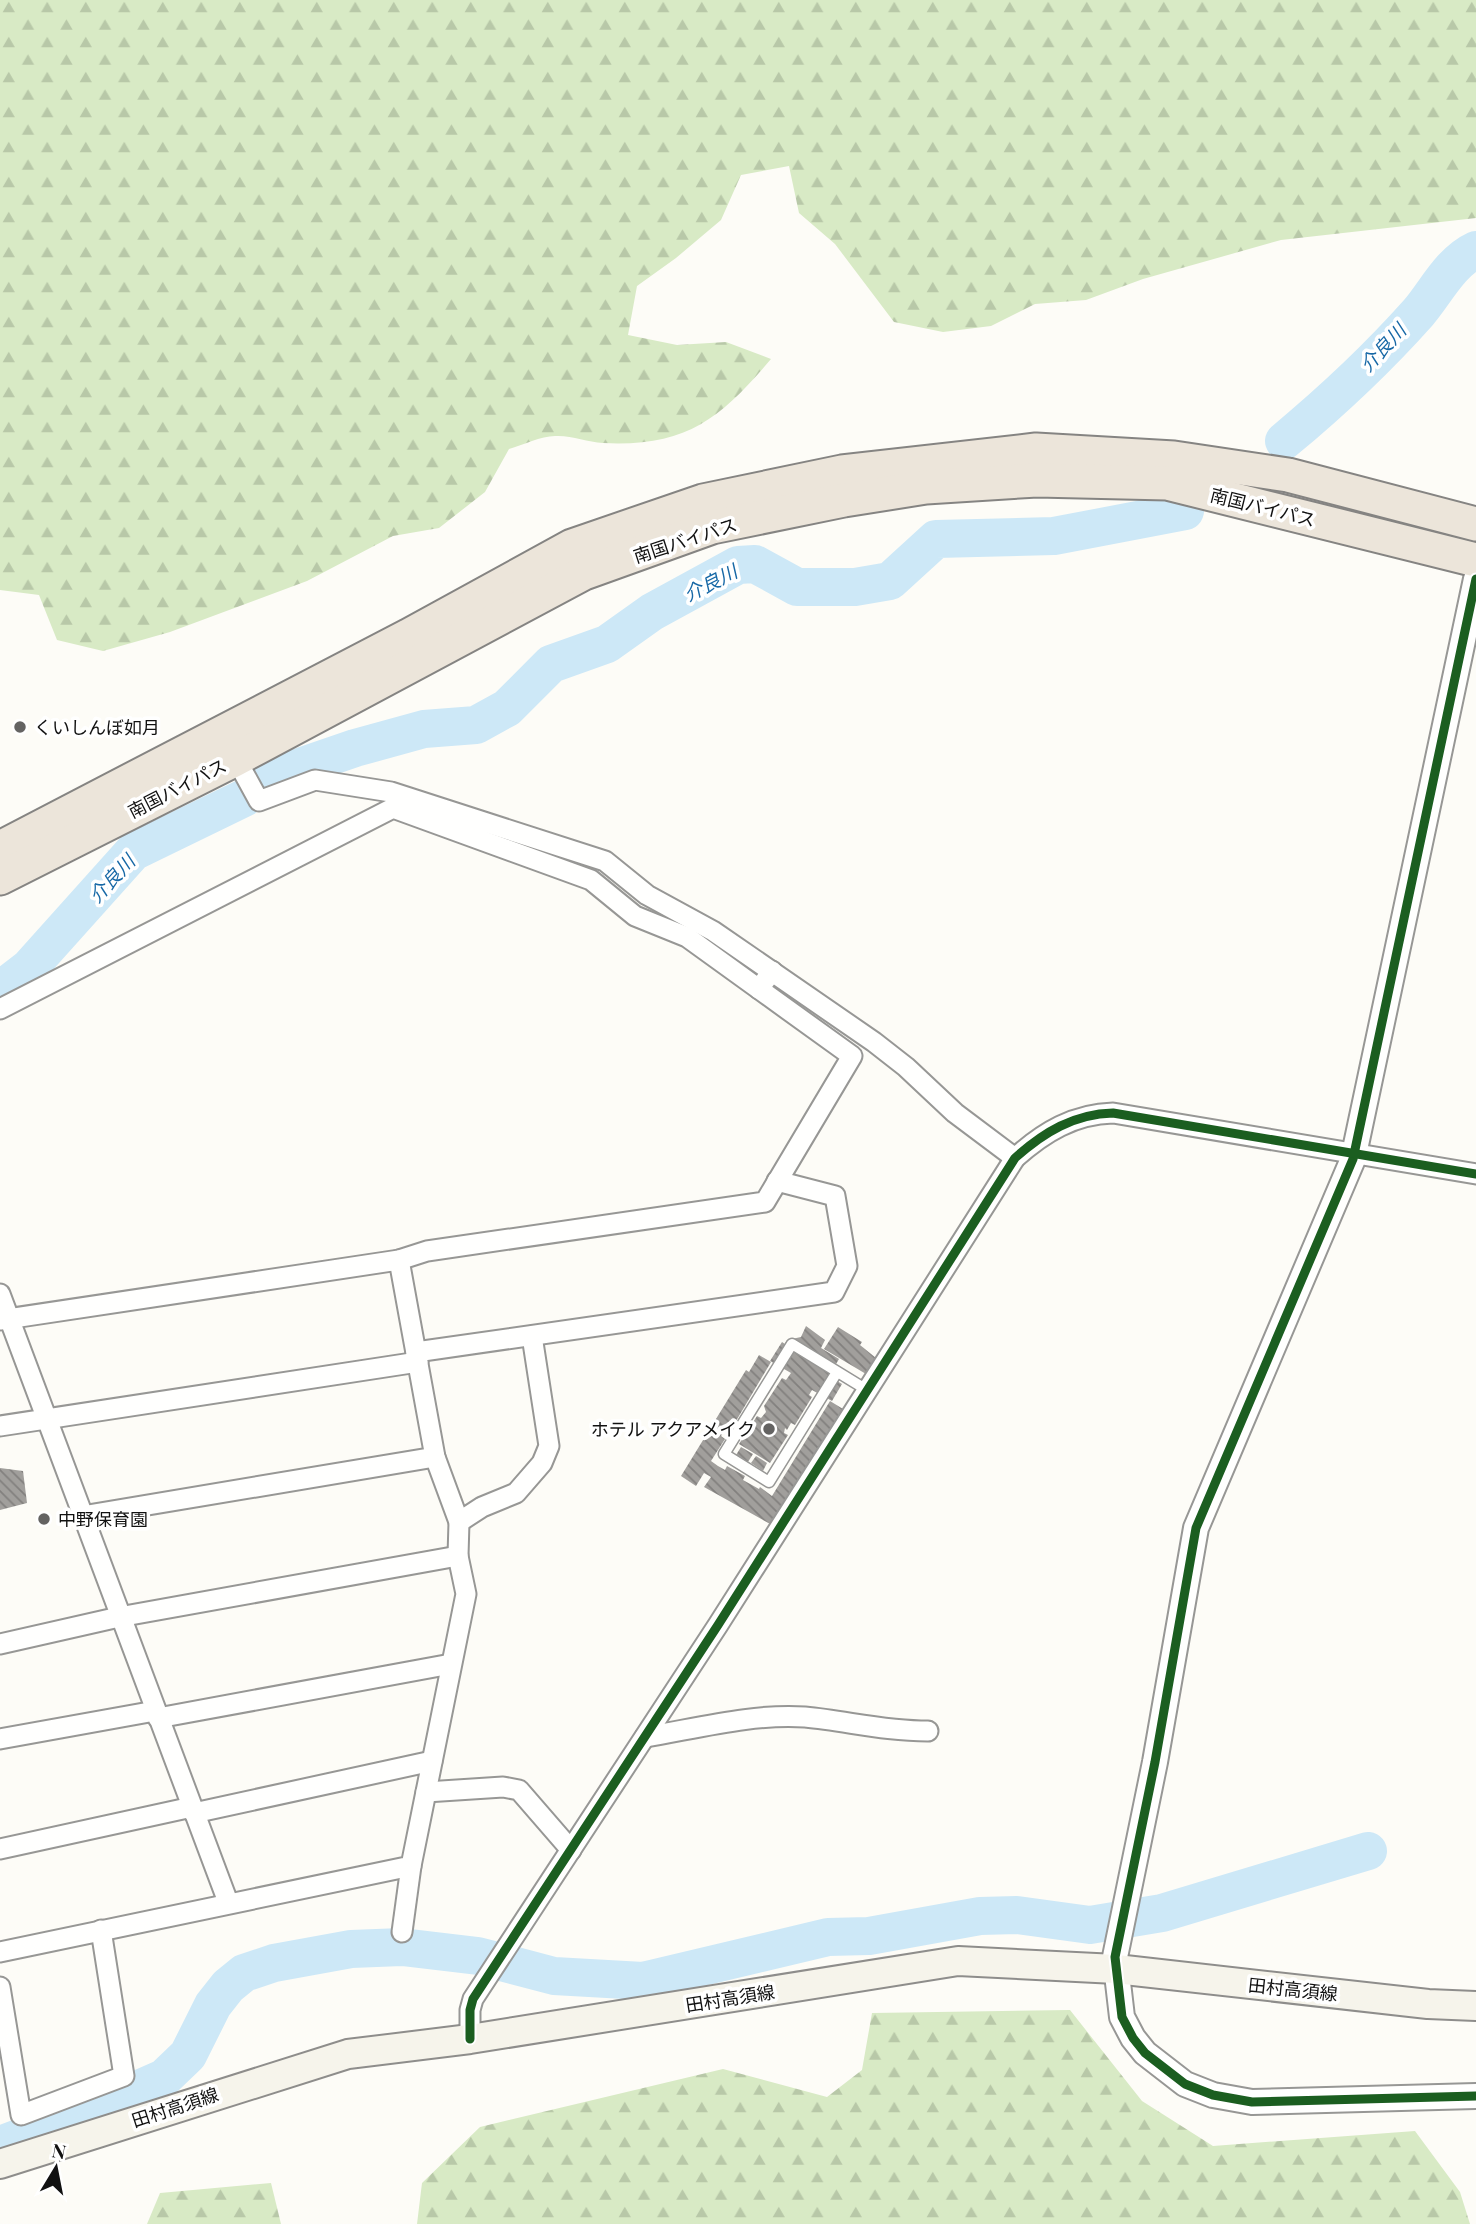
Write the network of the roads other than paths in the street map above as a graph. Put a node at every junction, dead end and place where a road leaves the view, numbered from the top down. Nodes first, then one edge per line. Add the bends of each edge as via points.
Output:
1 (1476, 524) edge
2 (1476, 560) edge
3 (1476, 579) edge
4 (236, 758) junction
5 (0, 848) edge
6 (0, 878) edge
7 (772, 971) junction
8 (759, 989) junction
9 (0, 1009) edge
10 (1354, 1153) junction
11 (1015, 1158) junction
12 (1476, 1174) edge
13 (778, 1181) junction
14 (399, 1260) junction
15 (0, 1294) edge
16 (4, 1319) edge
17 (532, 1336) junction
18 (417, 1357) junction
19 (837, 1372) junction
20 (867, 1390) junction
21 (45, 1417) junction
22 (0, 1426) edge
23 (435, 1457) junction
24 (82, 1516) junction
25 (459, 1522) junction
26 (458, 1556) junction
27 (120, 1617) junction
28 (0, 1644) edge
29 (452, 1664) junction
30 (156, 1714) junction
31 (928, 1731) dead end
32 (645, 1737) junction
33 (0, 1739) edge
34 (432, 1761) junction
35 (426, 1792) junction
36 (193, 1810) junction
37 (0, 1849) edge
38 (571, 1850) junction
39 (411, 1866) junction
40 (228, 1902) junction
41 (101, 1930) junction
42 (402, 1932) dead end
43 (0, 1952) edge
44 (1116, 1969) junction
45 (0, 1987) edge
46 (1476, 2006) edge
47 (470, 2039) junction
48 (1476, 2096) edge
49 (0, 2164) edge

1 - 5 highway, 南国バイパス via 1288,475 1174,458 1036,450 842,472 703,501 572,546
2 - 4 highway, 南国バイパス via 1167,483 1037,480 926,486 844,499 712,527 584,573
3 - 10 street
4 - 6 highway, 南国バイパス
4 - 7 street via 259,801 305,781 355,784 605,862 647,895 713,931
7 - 8 street
7 - 11 street via 906,1067 955,1113
8 - 9 street via 687,937 635,916 591,880 393,808
8 - 13 street via 852,1056
10 - 11 street via 1113,1113 1068,1121
10 - 12 street
10 - 44 street via 1196,1528 1118,1936
11 - 20 street
13 - 14 street via 765,1202 428,1251
13 - 17 street via 835,1196 847,1266 834,1292
14 - 16 street
14 - 18 street
15 - 16 street
16 - 21 street
17 - 18 street
17 - 25 street via 549,1446 542,1463 516,1493
18 - 21 street
18 - 23 street
19 - 19 lane via 792,1344 724,1454 769,1482
19 - 20 lane
20 - 32 street
21 - 22 street
21 - 24 street
23 - 24 street
23 - 25 street
24 - 27 street
25 - 26 street
26 - 27 street
26 - 29 street via 466,1594
27 - 28 street
27 - 30 street
29 - 30 street
29 - 34 street
30 - 33 street
30 - 36 street
31 - 32 street via 888,1731 803,1717 733,1722
32 - 38 street
34 - 35 street
34 - 36 street
35 - 38 street via 519,1790
35 - 39 street
36 - 37 street
36 - 40 street
38 - 47 street via 471,2005
39 - 40 street
39 - 42 street
40 - 41 street
41 - 43 street
41 - 45 street via 124,2076 21,2115
44 - 46 main road, 田村高須線
44 - 47 main road, 田村高須線 via 958,1961
44 - 48 street via 1122,2017 1145,2053 1185,2084 1213,2095 1252,2102
47 - 49 main road, 田村高須線 via 348,2054

